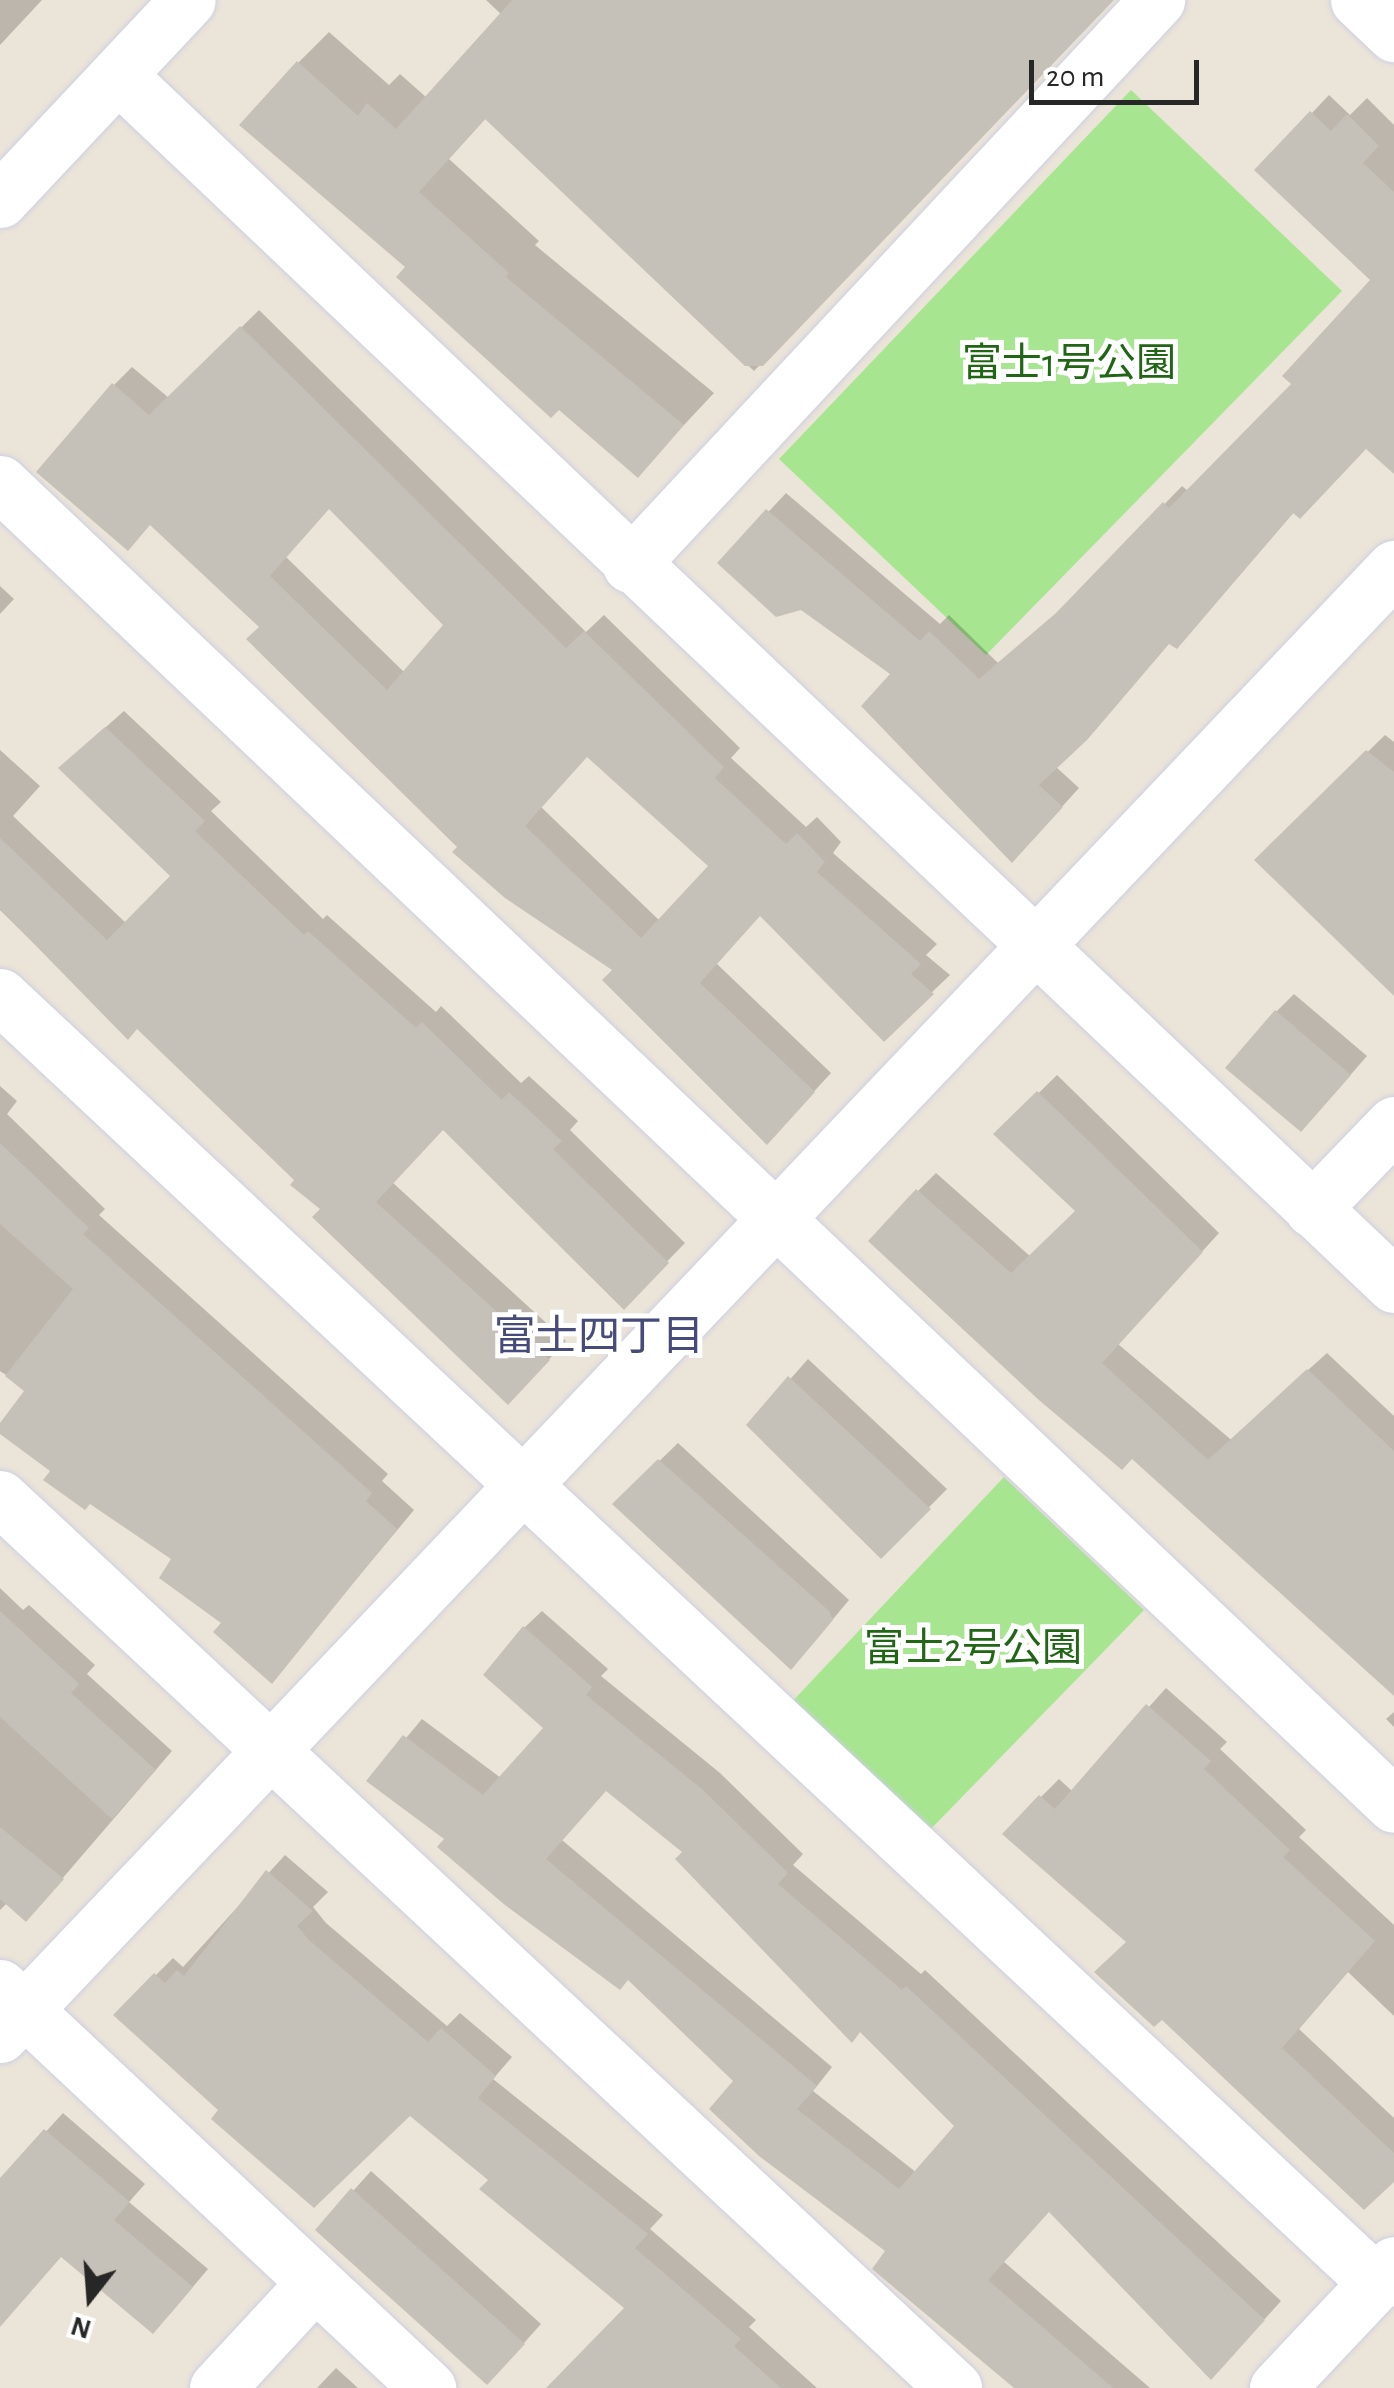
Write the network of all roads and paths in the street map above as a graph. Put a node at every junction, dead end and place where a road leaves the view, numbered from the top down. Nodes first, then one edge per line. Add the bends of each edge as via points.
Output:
1 (188, 0) edge
2 (1157, 0) edge
3 (1358, 0) edge
4 (1394, 34) edge
5 (119, 76) junction
6 (0, 200) edge
7 (0, 483) edge
8 (630, 564) junction
9 (1394, 568) edge
10 (1032, 949) junction
11 (0, 996) edge
12 (1394, 1124) edge
13 (1312, 1209) junction
14 (774, 1221) junction
15 (1394, 1285) edge
16 (523, 1485) junction
17 (0, 1498) edge
18 (267, 1754) junction
19 (1394, 1806) edge
20 (8, 2011) edge
21 (1385, 2273) edge
22 (315, 2282) junction
23 (217, 2388) edge
24 (428, 2388) edge
25 (954, 2388) edge
26 (1277, 2388) edge

1 - 5 street
2 - 8 street
3 - 4 street
5 - 6 street
5 - 8 street
7 - 14 street
8 - 10 street
9 - 10 street
10 - 13 street
10 - 14 street
11 - 16 street
12 - 13 street
13 - 15 street
14 - 16 street
14 - 19 street
16 - 18 street
16 - 21 street
17 - 18 street
18 - 20 street
18 - 25 street
20 - 22 street
21 - 26 street
22 - 23 street
22 - 24 street

